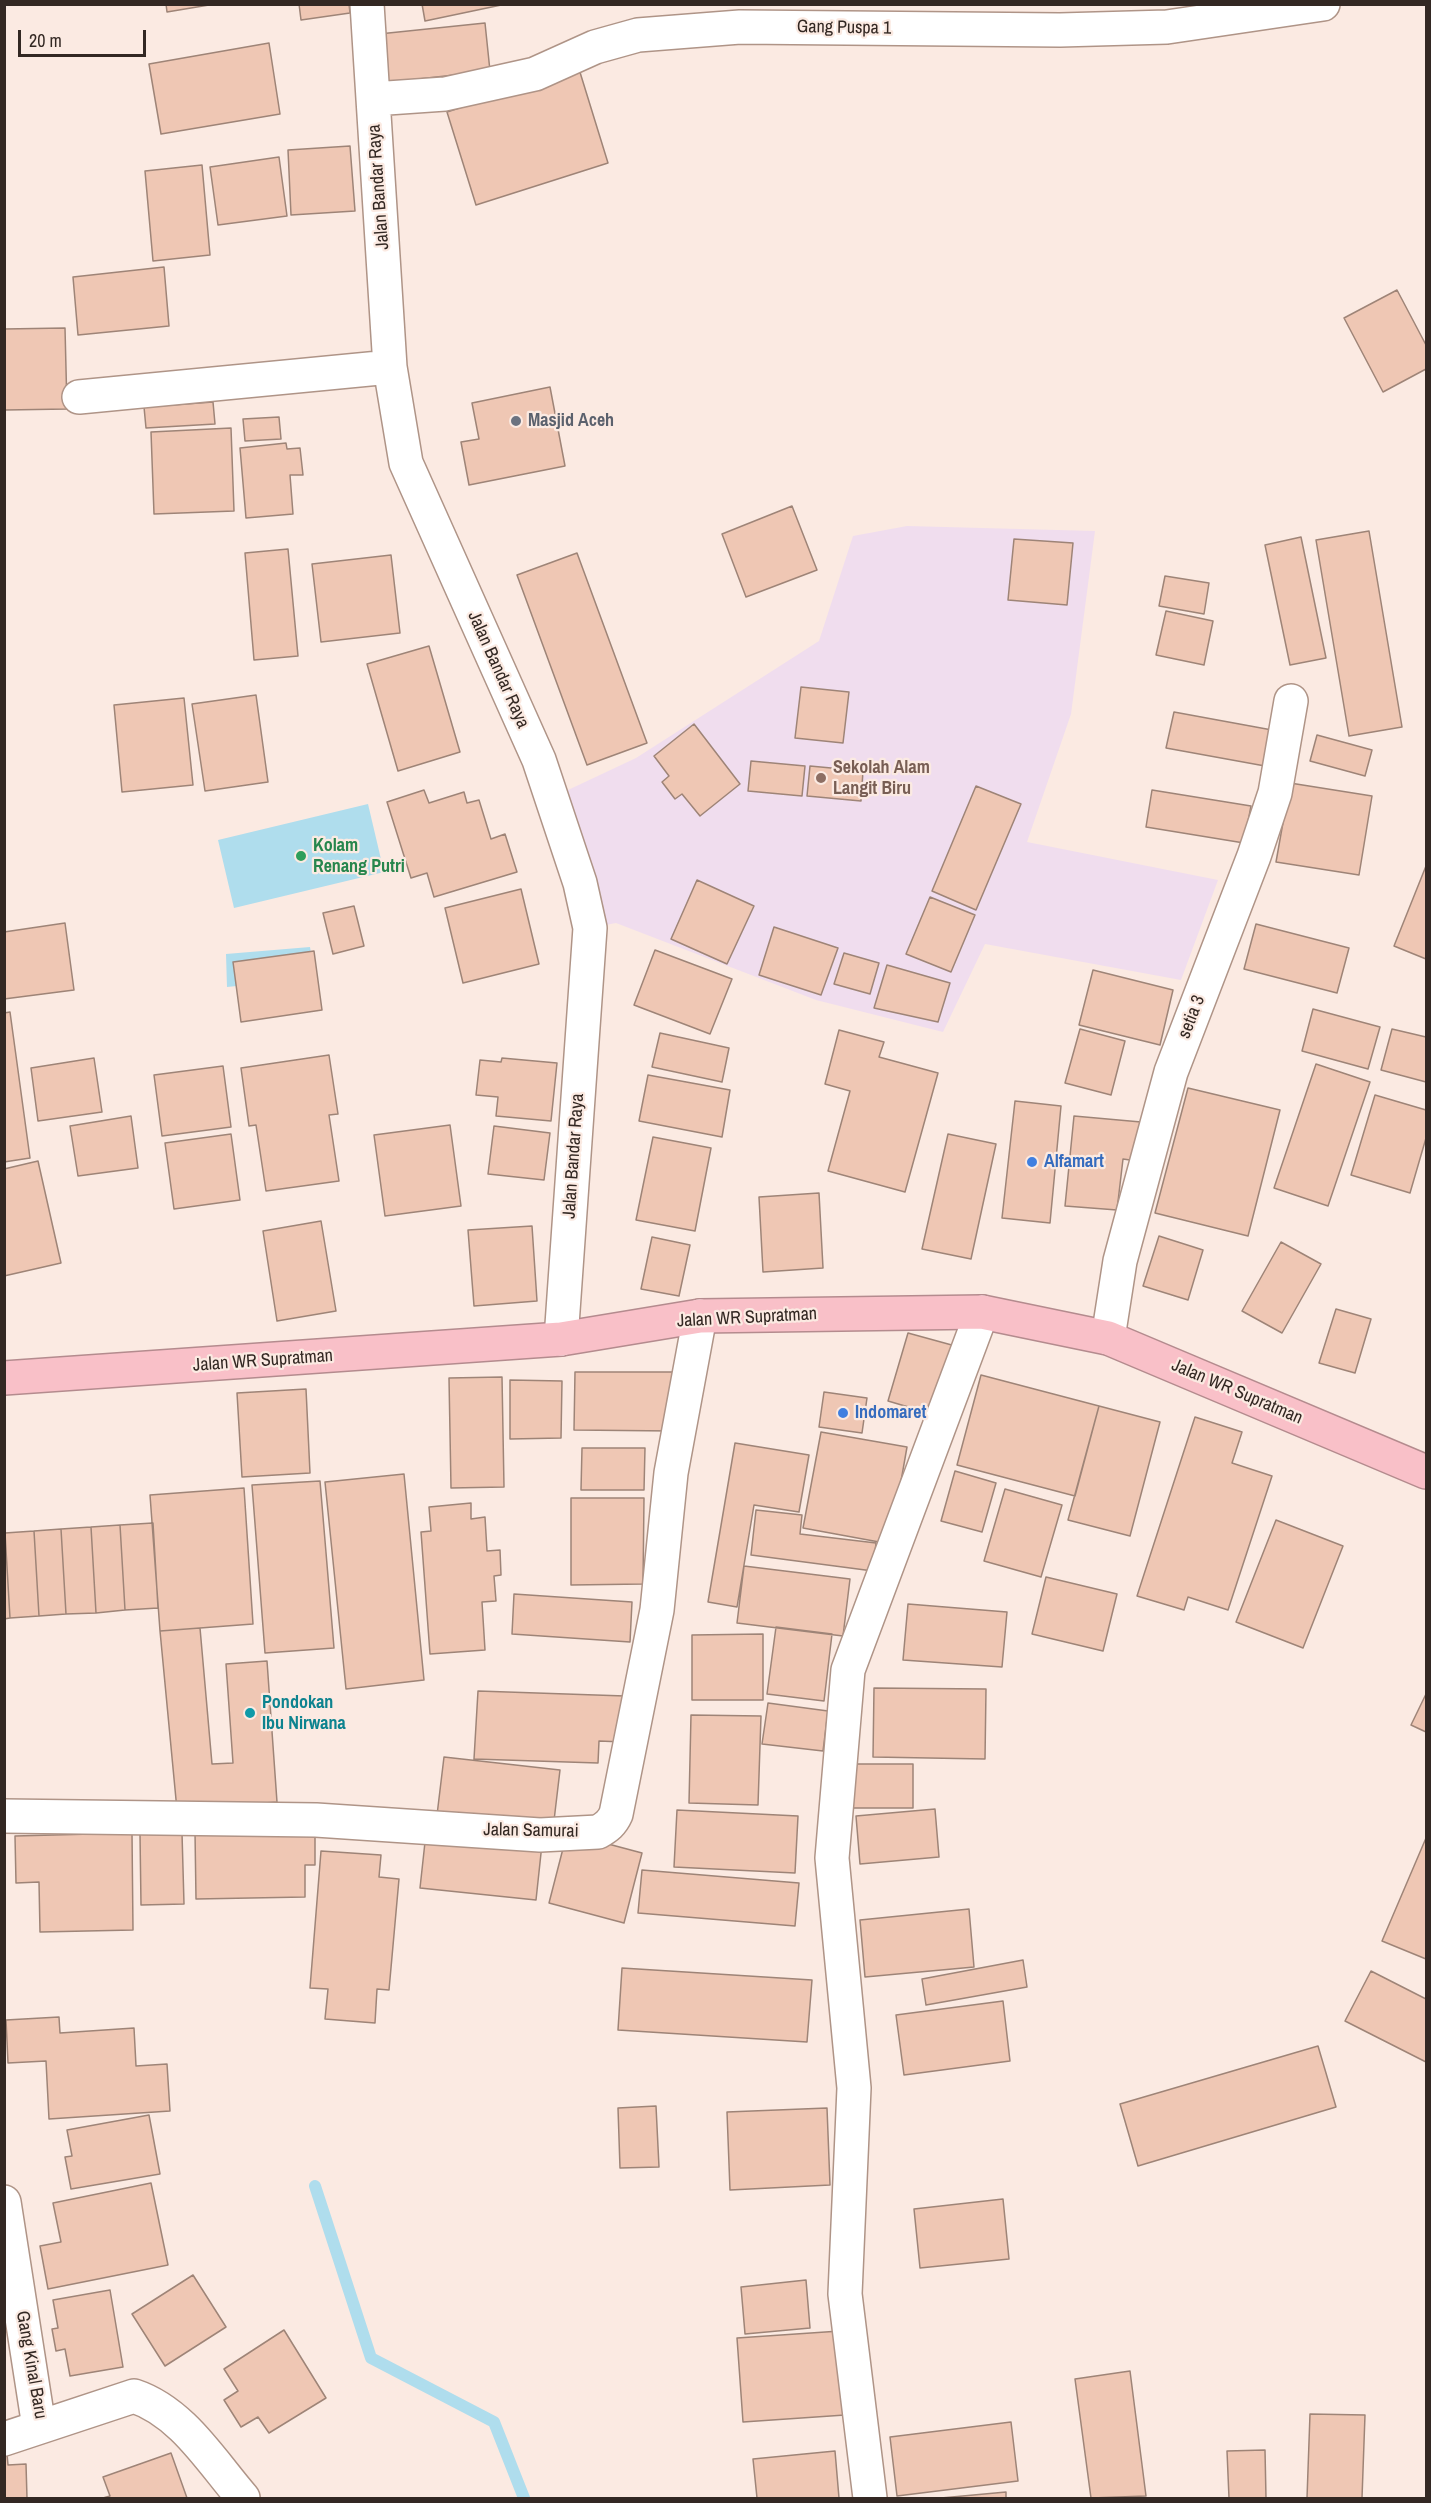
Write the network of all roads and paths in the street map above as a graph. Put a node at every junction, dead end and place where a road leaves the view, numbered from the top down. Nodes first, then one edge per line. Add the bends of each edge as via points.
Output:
1 (367, 4) edge
2 (1323, 4) edge
3 (373, 99) junction
4 (390, 367) junction
5 (79, 397) dead end
6 (1291, 701) dead end
7 (982, 1311) junction
8 (700, 1316) junction
9 (1108, 1338) junction
10 (561, 1339) junction
11 (4, 1378) edge
12 (1426, 1472) edge
13 (4, 1816) edge
14 (4, 2202) edge
15 (39, 2427) junction
16 (4, 2439) edge
17 (243, 2499) edge
18 (870, 2499) edge

1 - 3 street, Jalan Bandar Raya
2 - 3 street, Gang Puspa 1 via 1167,27 740,27 638,35 595,47 535,74 445,94
3 - 4 street, Jalan Bandar Raya
4 - 5 street
4 - 10 street, Jalan Bandar Raya via 406,463 539,760 590,928
6 - 9 street, setia 3 via 1275,793 1171,1072 1120,1261
7 - 8 highway, Jalan WR Supratman
7 - 9 highway, Jalan WR Supratman
7 - 18 street via 848,1670 832,1858 854,2088 845,2294
8 - 10 highway, Jalan WR Supratman
8 - 13 street, Jalan Samurai via 671,1473 657,1610 616,1814 605,1829 540,1835 316,1820
9 - 12 highway, Jalan WR Supratman
10 - 11 highway, Jalan WR Supratman
14 - 15 street, Gang Kinal Baru
15 - 16 street
15 - 17 street, Gang Kinal Baru via 134,2396 151,2402 188,2432

